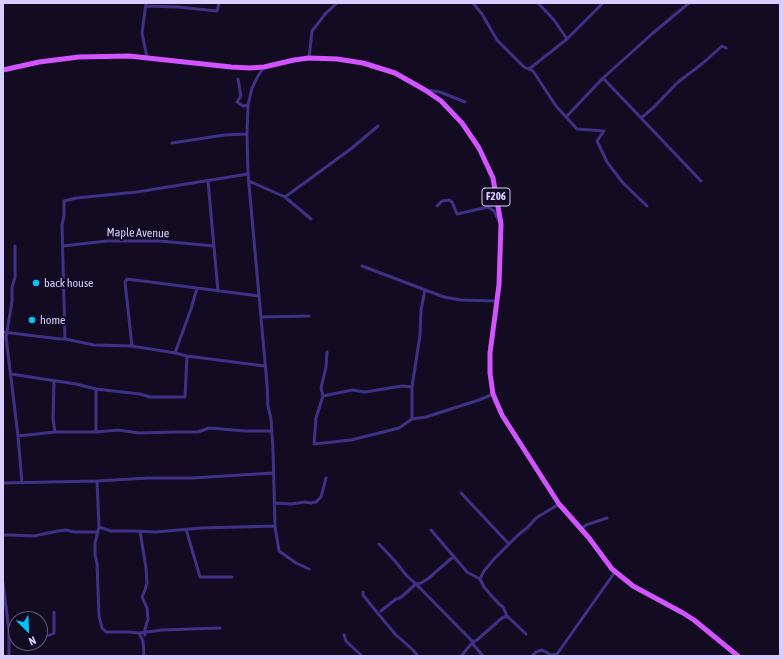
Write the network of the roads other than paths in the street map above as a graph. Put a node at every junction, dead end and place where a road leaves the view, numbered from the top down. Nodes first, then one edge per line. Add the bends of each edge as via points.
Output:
1 (219, 3) edge
2 (337, 3) edge
3 (473, 3) edge
4 (538, 3) edge
5 (603, 3) edge
6 (689, 3) edge
7 (146, 5) edge
8 (178, 5) edge
9 (567, 39) junction
10 (726, 48) dead end
11 (147, 58) junction
12 (309, 58) junction
13 (264, 67) junction
14 (3, 70) edge
15 (529, 70) junction
16 (603, 78) junction
17 (238, 79) dead end
18 (425, 90) junction
19 (465, 102) dead end
20 (248, 105) junction
21 (566, 117) junction
22 (641, 118) junction
23 (378, 126) dead end
24 (247, 134) junction
25 (172, 143) dead end
26 (248, 174) junction
27 (208, 181) junction
28 (249, 181) junction
29 (701, 181) dead end
30 (285, 197) junction
31 (437, 206) dead end
32 (647, 206) dead end
33 (311, 219) dead end
34 (501, 224) junction
35 (15, 246) dead end
36 (63, 246) junction
37 (214, 246) junction
38 (362, 266) dead end
39 (197, 288) junction
40 (425, 290) junction
41 (218, 291) junction
42 (259, 296) junction
43 (496, 301) junction
44 (309, 316) dead end
45 (261, 317) junction
46 (5, 332) edge
47 (65, 339) junction
48 (132, 346) junction
49 (327, 352) dead end
50 (175, 353) junction
51 (187, 356) junction
52 (265, 366) junction
53 (11, 374) junction
54 (54, 382) junction
55 (412, 387) junction
56 (96, 389) junction
57 (493, 394) junction
58 (323, 396) junction
59 (412, 419) junction
60 (271, 431) junction
61 (55, 432) junction
62 (96, 432) junction
63 (18, 436) junction
64 (273, 473) junction
65 (326, 478) dead end
66 (97, 481) junction
67 (3, 483) edge
68 (22, 483) junction
69 (461, 493) dead end
70 (275, 503) junction
71 (559, 504) junction
72 (607, 518) dead end
73 (275, 526) junction
74 (99, 527) junction
75 (581, 528) junction
76 (186, 529) junction
77 (431, 530) dead end
78 (140, 531) junction
79 (98, 532) junction
80 (3, 535) edge
81 (379, 544) dead end
82 (510, 544) junction
83 (454, 556) junction
84 (309, 569) dead end
85 (615, 572) junction
86 (232, 577) dead end
87 (480, 579) junction
88 (3, 583) edge
89 (416, 584) junction
90 (363, 592) dead end
91 (54, 612) dead end
92 (381, 612) dead end
93 (507, 616) junction
94 (8, 623) edge
95 (220, 628) dead end
96 (139, 633) junction
97 (526, 634) dead end
98 (48, 635) edge
99 (145, 635) dead end
100 (344, 635) dead end
101 (472, 643) junction
102 (144, 656) edge
103 (362, 656) edge
104 (418, 656) edge
105 (461, 656) edge
106 (483, 656) edge
107 (532, 656) edge
108 (738, 656) edge

1 - 8 street via 217,11
2 - 12 street via 312,31
3 - 15 street via 497,40
4 - 9 street
5 - 9 street
6 - 16 street
7 - 8 street
7 - 11 street via 142,32
9 - 15 street
10 - 22 street via 722,46 677,83
11 - 13 main road, F206 via 231,67
11 - 14 main road, F206 via 80,57
12 - 13 main road, F206
12 - 18 main road, F206 via 363,63 395,73
13 - 20 street via 252,88
15 - 21 street via 533,71
16 - 21 street
16 - 22 street
17 - 20 street via 241,96 237,102 243,106
18 - 19 street via 440,92
18 - 34 main road, F206 via 457,117 479,148 493,178
20 - 24 street
21 - 32 street via 577,129 604,131 597,141 608,162 623,183
22 - 29 street
23 - 30 street
24 - 25 street
24 - 26 street
26 - 27 street
26 - 28 street
27 - 36 street via 66,200 62,225
27 - 37 street
28 - 30 street
28 - 42 street
30 - 33 street
31 - 34 street via 442,201 449,200 457,214 488,206
34 - 43 main road, F206
35 - 46 street via 15,278
36 - 37 street, Maple Avenue via 107,241 160,241
36 - 47 street
37 - 41 street
38 - 40 street
39 - 41 street
39 - 48 street via 127,279 125,282
39 - 50 street
40 - 43 street via 461,300
40 - 55 street
41 - 42 street
42 - 45 street
43 - 57 main road, F206 via 490,353
44 - 45 street
45 - 52 street
46 - 47 street
46 - 53 street
47 - 48 street via 94,345
48 - 50 street
49 - 58 street via 321,388
50 - 51 street
51 - 52 street
51 - 56 street via 185,397 150,397
52 - 60 street
53 - 54 street
53 - 63 street
54 - 56 street
54 - 61 street
55 - 58 street via 402,386 365,392 352,390
55 - 59 street
56 - 62 street
57 - 59 street via 426,417
57 - 71 main road, F206 via 508,426
58 - 59 street via 316,418 314,444 351,440 399,428
60 - 62 street via 209,428 198,432
60 - 64 street
61 - 62 street
61 - 63 street
63 - 68 street
64 - 66 street
64 - 70 street
65 - 70 street via 321,497 316,502
66 - 68 street
66 - 74 street
67 - 68 street
69 - 82 street
70 - 73 street
71 - 75 main road, F206
71 - 82 street via 536,518
72 - 75 street
73 - 76 street
73 - 84 street via 279,551
74 - 78 street via 111,532
74 - 79 street
75 - 85 main road, F206
76 - 78 street
76 - 86 street via 200,577
77 - 83 street
78 - 99 street via 146,568 146,583 142,597 148,619
79 - 80 street via 66,530 34,536
79 - 96 street via 95,555 101,626 106,632
81 - 89 street
82 - 87 street via 484,571
83 - 87 street via 467,572
83 - 89 street via 429,578
85 - 107 street via 556,654 551,655 542,650
85 - 108 main road, F206 via 633,586 683,612
87 - 93 street via 503,607
88 - 94 street
89 - 92 street
89 - 101 street
90 - 104 street via 362,595 395,634
91 - 98 street via 54,633
93 - 97 street
93 - 101 street
95 - 96 street
96 - 102 street
100 - 103 street via 346,641
101 - 105 street
101 - 106 street

